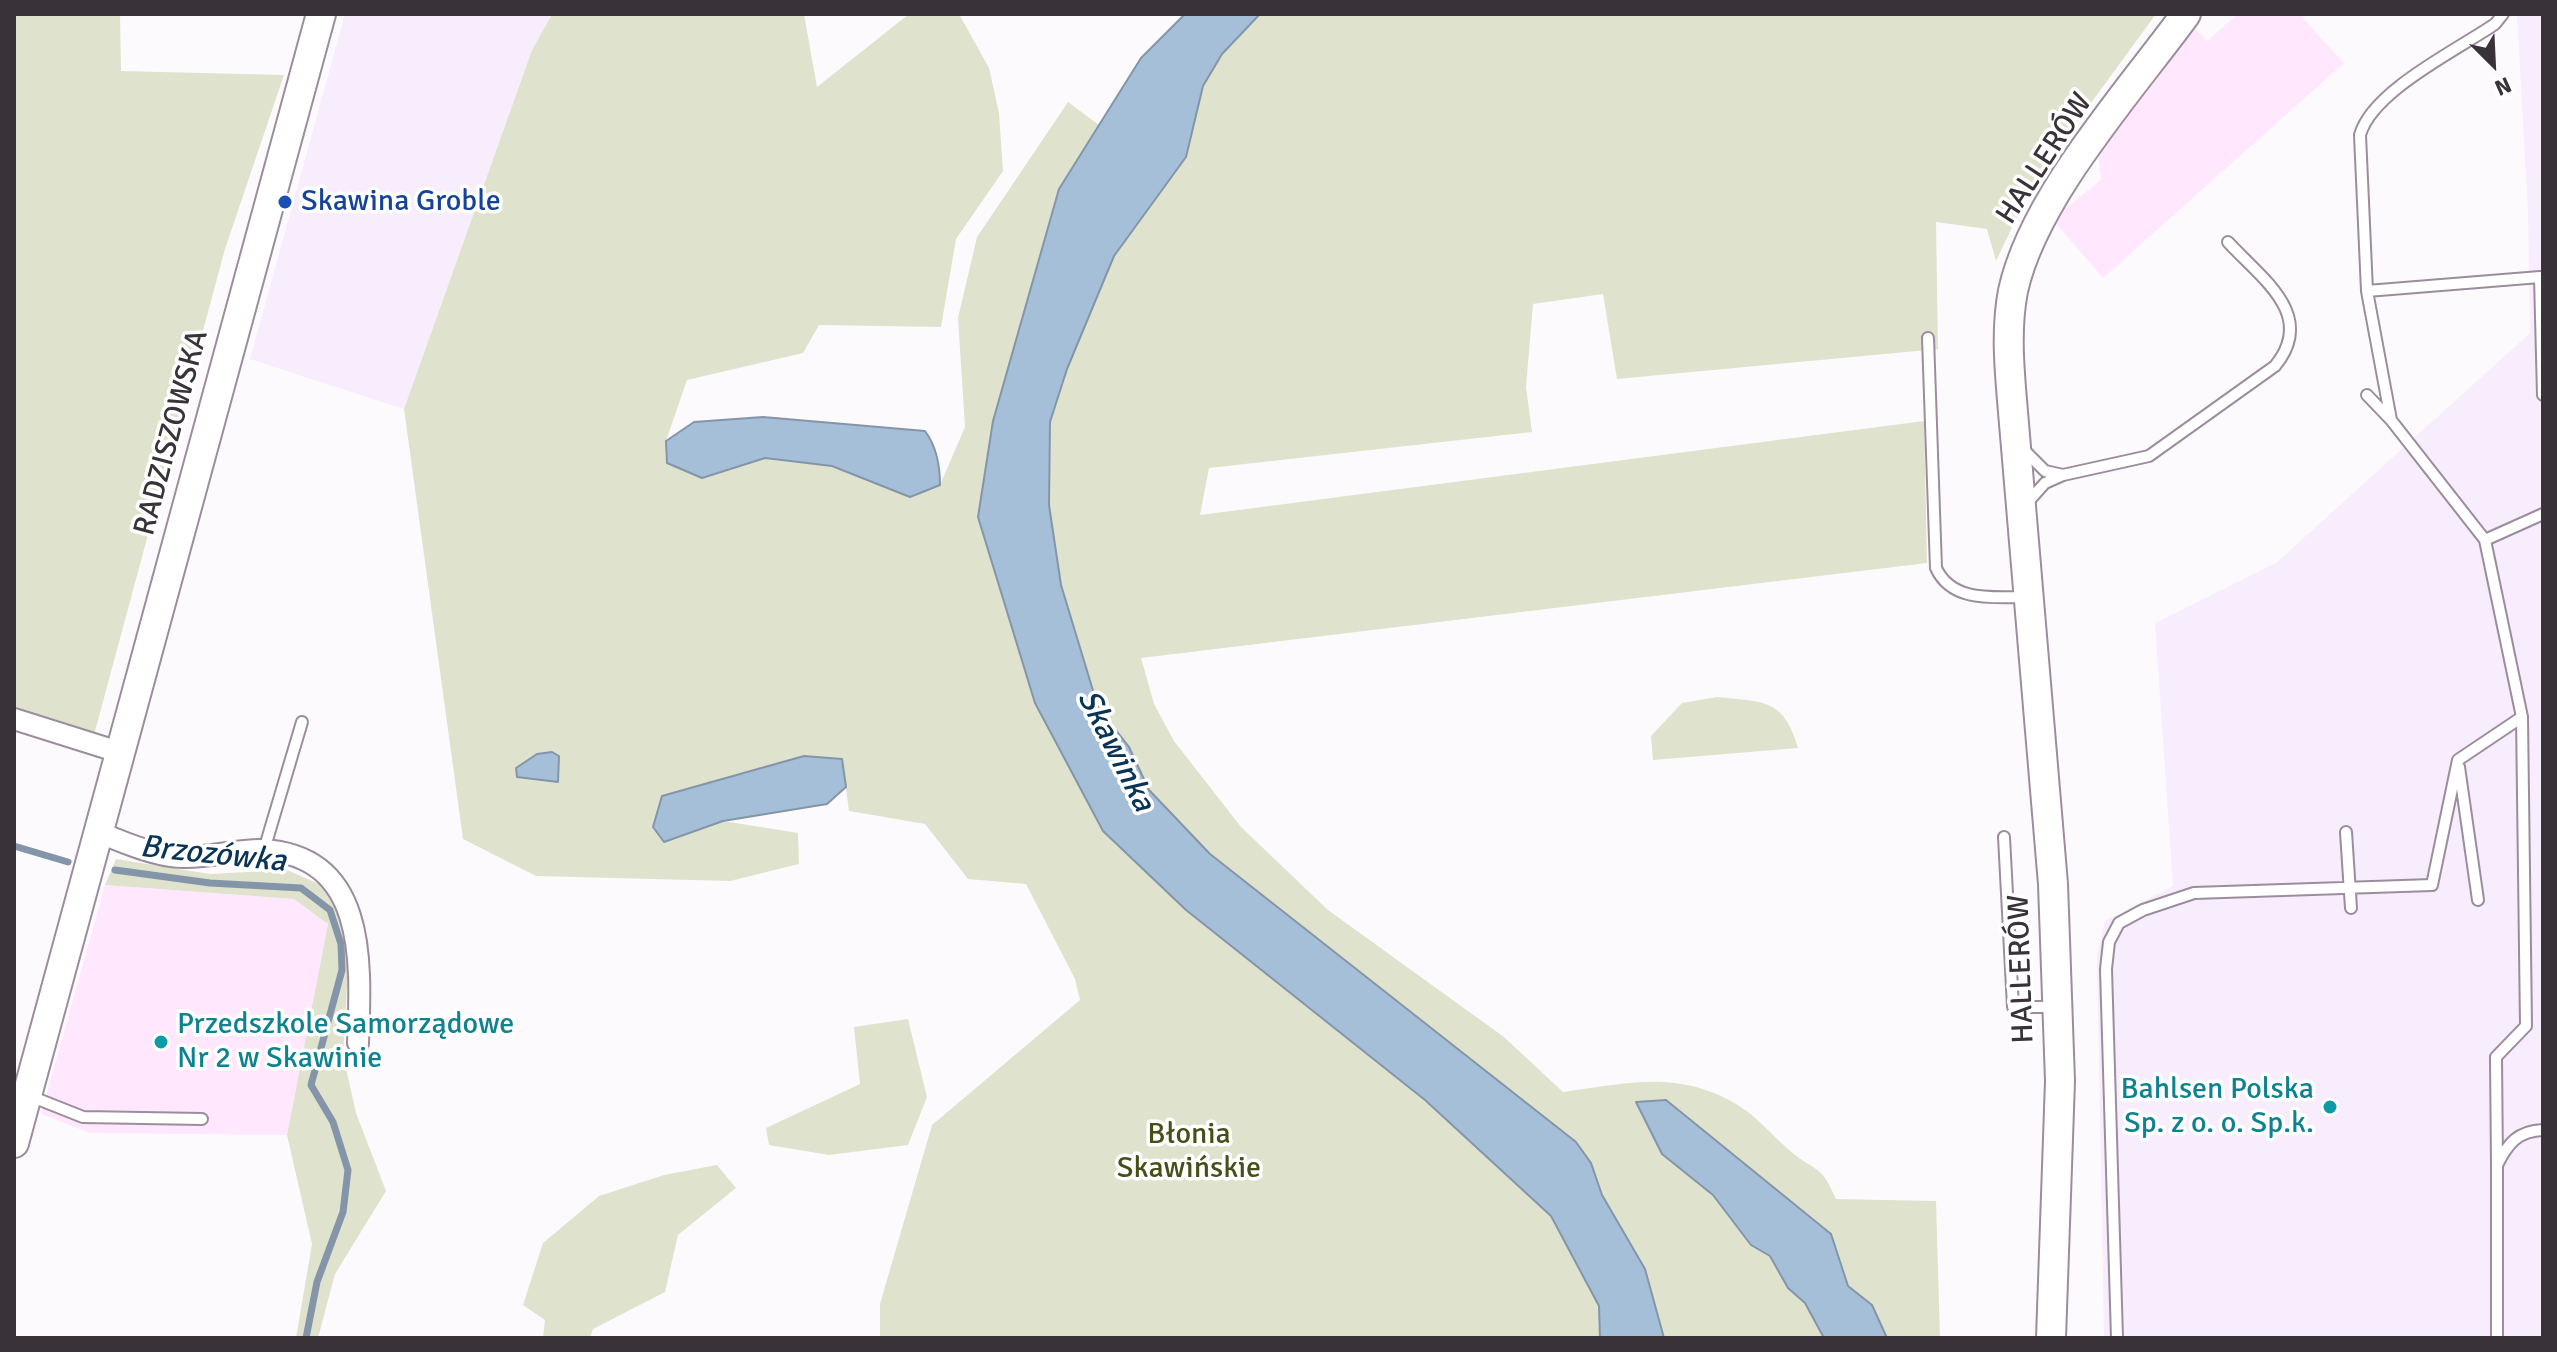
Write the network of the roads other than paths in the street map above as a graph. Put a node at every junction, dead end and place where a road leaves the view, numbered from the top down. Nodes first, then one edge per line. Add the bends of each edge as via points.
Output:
1 (321, 14) edge
2 (2186, 14) edge
3 (2503, 14) edge
4 (2228, 242) dead end
5 (2367, 291) junction
6 (1928, 338) dead end
7 (2367, 395) dead end
8 (2543, 395) edge
9 (2391, 420) junction
10 (2015, 439) junction
11 (2063, 475) junction
12 (2543, 514) edge
13 (2022, 521) junction
14 (2485, 540) junction
15 (2029, 598) junction
16 (2522, 717) junction
17 (14, 719) edge
18 (302, 722) dead end
19 (122, 753) junction
20 (2458, 760) junction
21 (2346, 832) dead end
22 (101, 833) junction
23 (2004, 837) dead end
24 (264, 850) junction
25 (2350, 888) junction
26 (2478, 900) dead end
27 (2351, 908) dead end
28 (2058, 1007) junction
29 (358, 1043) dead end
30 (25, 1094) junction
31 (202, 1119) dead end
32 (2543, 1130) edge
33 (14, 1143) edge
34 (2497, 1165) junction
35 (2051, 1338) edge
36 (2117, 1338) edge
37 (2497, 1338) edge

1 - 19 street, RADZISZOWSKA
2 - 10 street, HALLERÓW via 2049,203 2021,262 2009,323
3 - 5 lane via 2383,99 2363,126
4 - 11 lane via 2285,305 2292,336 2286,352 2275,366 2149,456
5 - 8 lane via 2540,277
5 - 9 lane
6 - 15 lane via 1936,568 1943,584 1959,593
7 - 9 lane
9 - 14 lane
10 - 11 lane via 2045,471
10 - 13 street, HALLERÓW
11 - 13 lane via 2033,493
12 - 14 lane
13 - 15 street, HALLERÓW
14 - 16 lane
15 - 28 street, HALLERÓW via 2048,797
16 - 20 lane
16 - 34 lane via 2526,1026 2496,1057
17 - 19 street
18 - 24 lane
19 - 22 street, RADZISZOWSKA
20 - 25 lane via 2432,885
20 - 26 lane
21 - 25 lane
22 - 24 street via 180,857
22 - 30 street, RADZISZOWSKA
23 - 28 lane via 2013,1007
24 - 29 street via 318,864 346,906 359,956
25 - 27 lane
25 - 36 lane via 2194,893 2119,923 2109,942
28 - 35 street, HALLERÓW
30 - 31 lane via 83,1117
30 - 33 street, RADZISZOWSKA
32 - 34 lane via 2528,1131 2508,1143
34 - 37 lane

